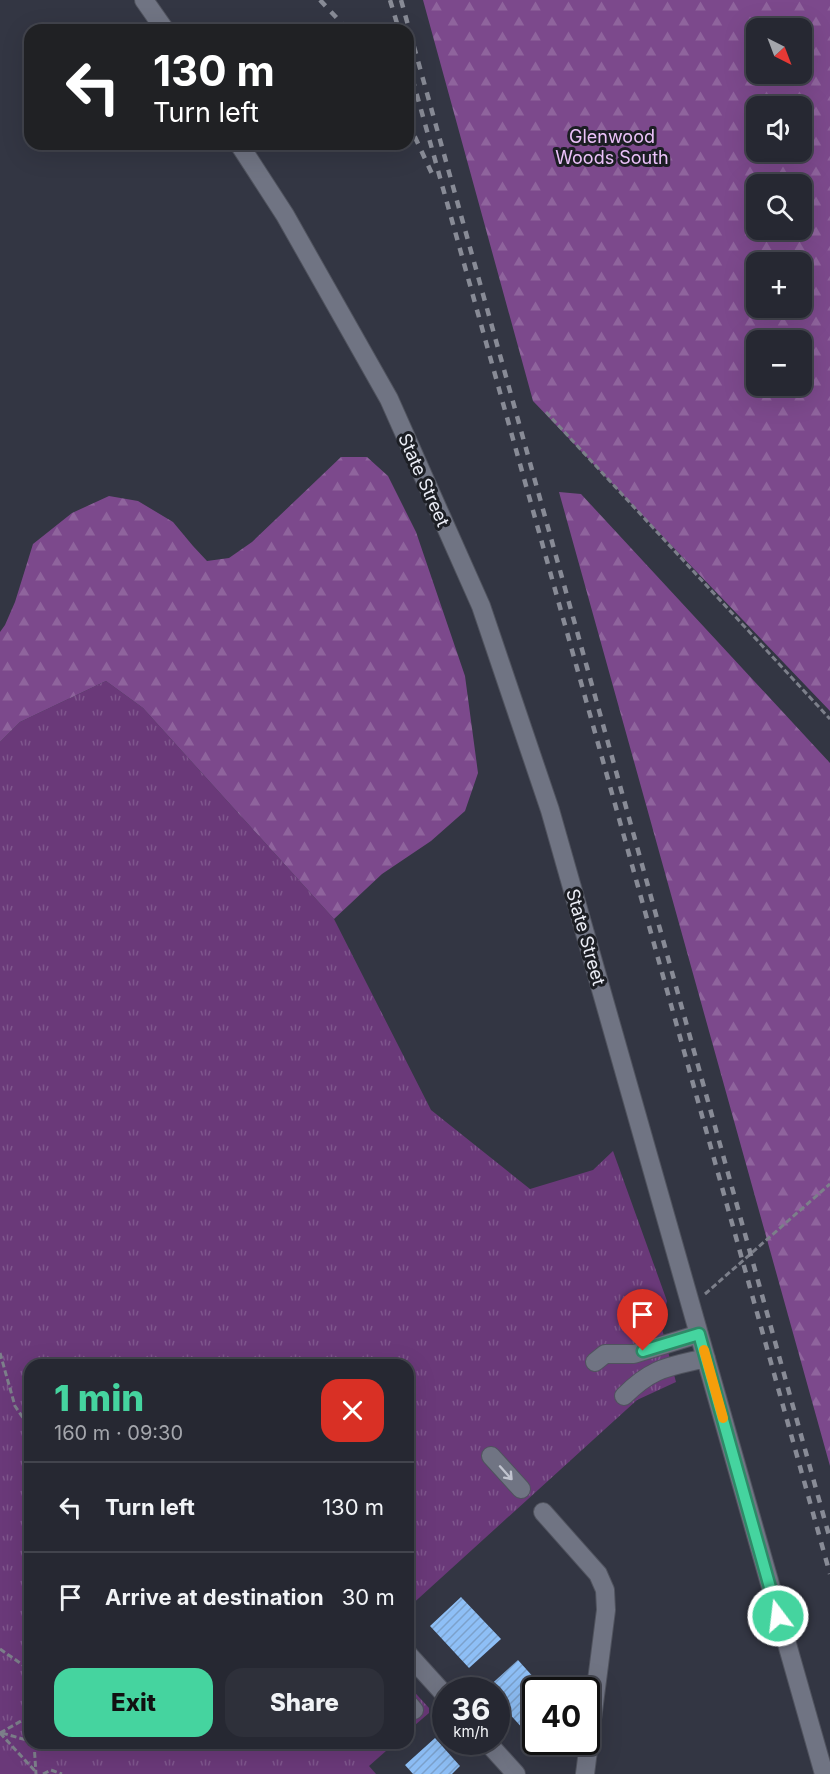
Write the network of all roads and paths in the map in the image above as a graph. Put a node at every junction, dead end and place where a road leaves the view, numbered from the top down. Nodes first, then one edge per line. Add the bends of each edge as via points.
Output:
1 (144, 0) edge
2 (161, 24) edge
3 (243, 150) edge
4 (546, 412) dead end
5 (830, 719) edge
6 (830, 1184) edge
7 (690, 1306) junction
8 (699, 1334) junction
9 (0, 1353) edge
10 (706, 1358) junction
11 (594, 1362) dead end
12 (624, 1395) dead end
13 (24, 1419) edge
14 (491, 1456) dead end
15 (521, 1489) dead end
16 (543, 1512) dead end
17 (0, 1649) edge
18 (414, 1661) edge
19 (24, 1666) edge
20 (432, 1681) edge
21 (24, 1719) edge
22 (0, 1733) edge
23 (24, 1740) edge
24 (33, 1749) edge
25 (499, 1755) edge
26 (35, 1773) edge
27 (43, 1774) edge
28 (62, 1774) edge
29 (516, 1774) edge
30 (585, 1774) edge
31 (824, 1774) edge

1 - 2 street
3 - 7 street, State Street via 285,215 389,399 481,606 550,810
4 - 5 path
6 - 7 path
7 - 8 street, State Street
8 - 10 street, State Street
8 - 11 street via 634,1354 606,1354
9 - 13 path via 15,1406
10 - 12 street via 652,1372
10 - 31 street, State Street
14 -> 15 street
16 - 30 street via 598,1574 605,1590 606,1610
17 - 19 path
18 - 20 street
21 - 22 path
22 - 23 path
22 - 26 path
24 - 26 path
25 - 29 street
27 - 28 path via 51,1770

